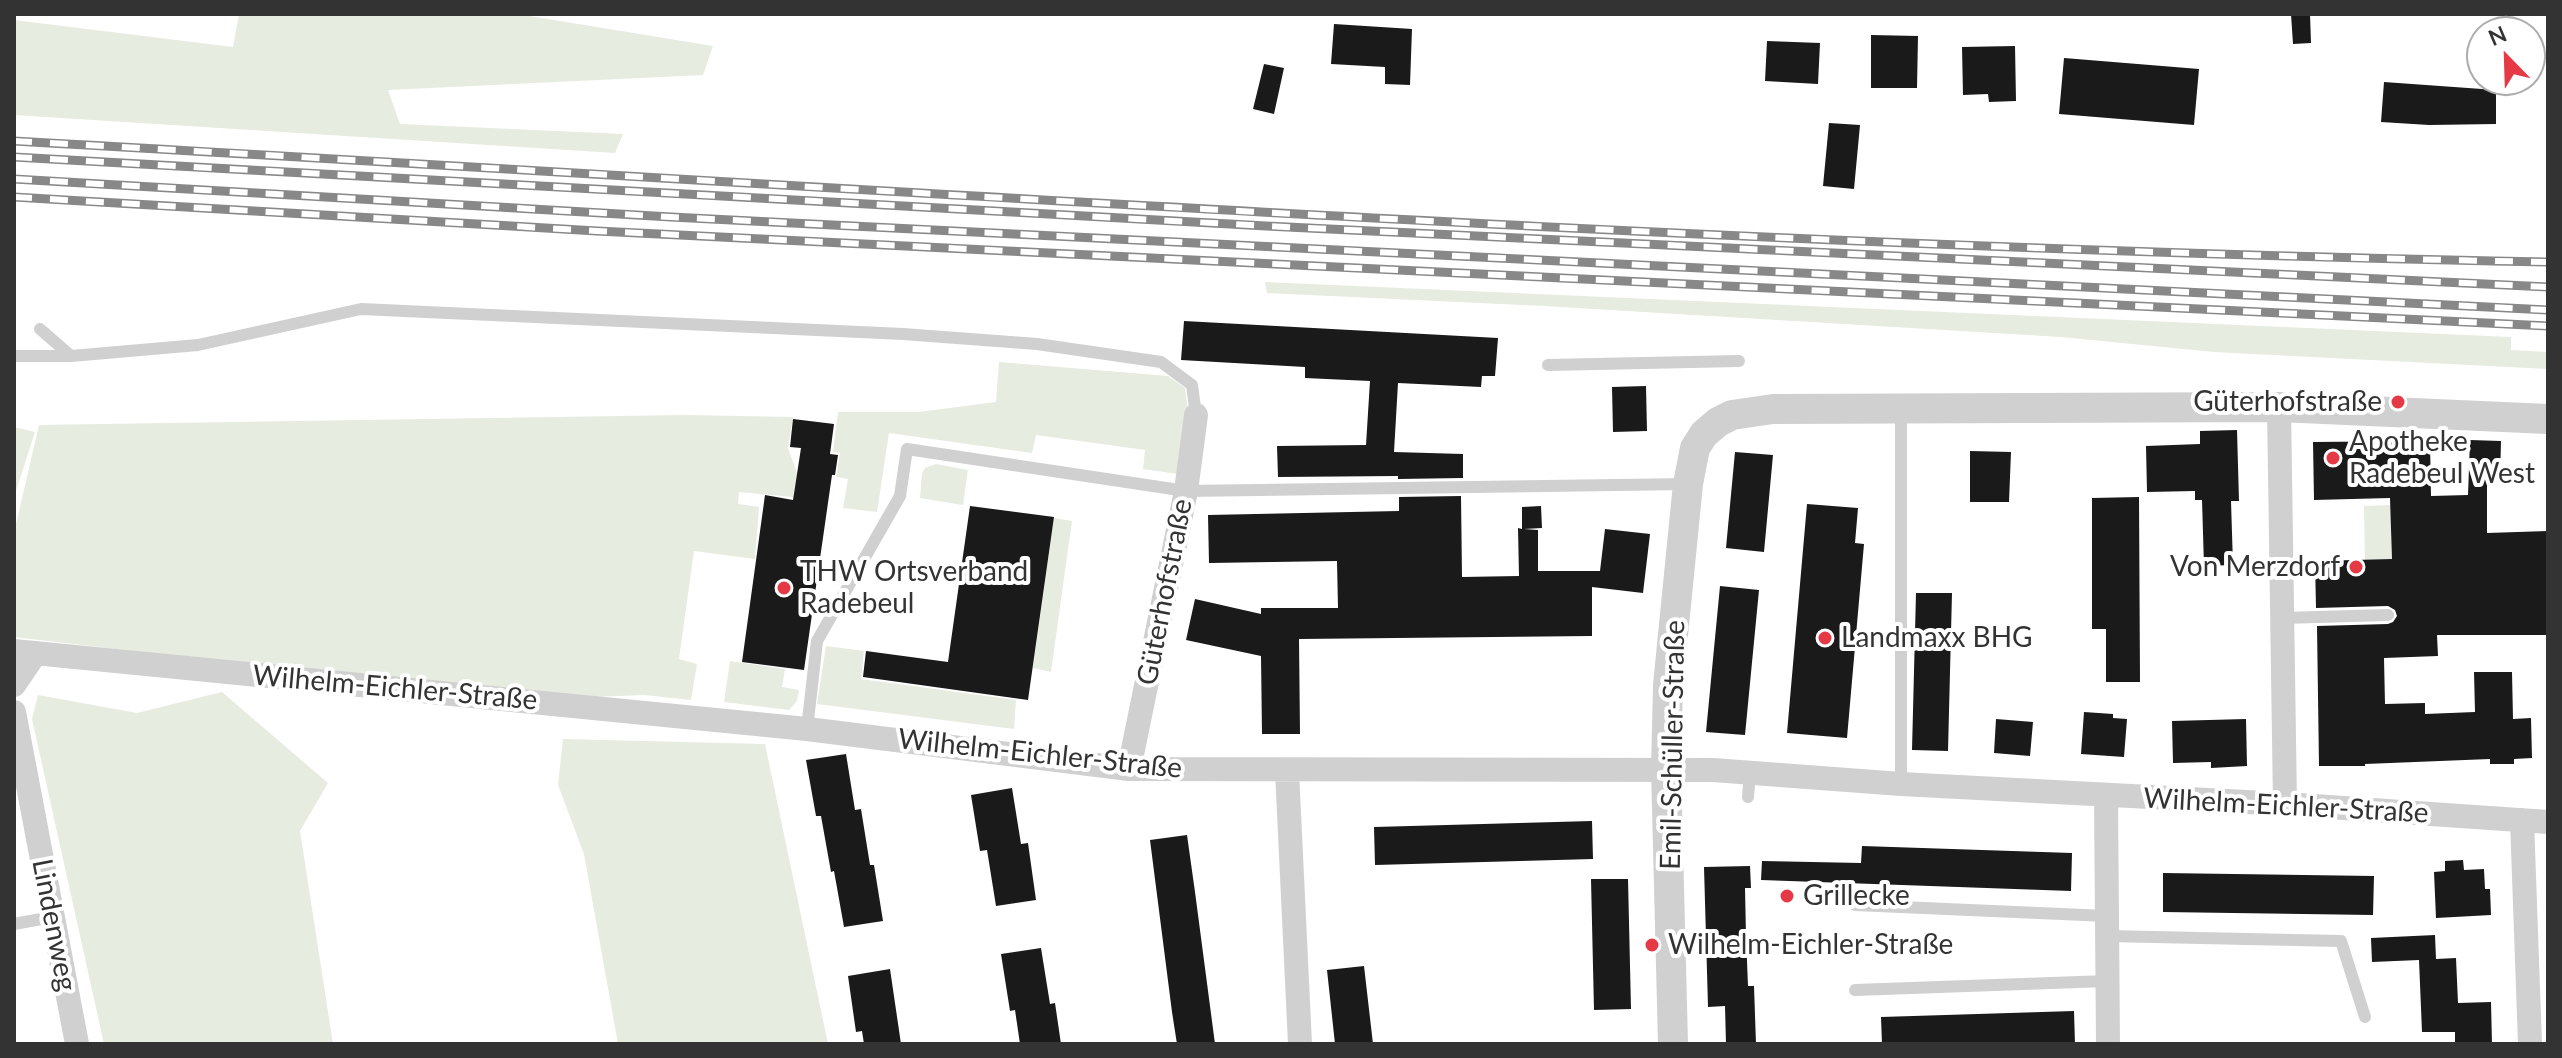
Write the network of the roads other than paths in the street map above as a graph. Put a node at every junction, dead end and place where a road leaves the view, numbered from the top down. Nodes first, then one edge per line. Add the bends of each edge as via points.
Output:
1 (40, 329) dead end
2 (14, 356) edge
3 (71, 356) junction
4 (1739, 361) dead end
5 (1548, 365) dead end
6 (2279, 407) junction
7 (1901, 409) junction
8 (1196, 415) joint
9 (2548, 419) edge
10 (1688, 484) junction
11 (1186, 491) junction
12 (2388, 615) dead end
13 (2282, 618) junction
14 (24, 653) edge
15 (14, 685) edge
16 (15, 723) edge
17 (807, 729) junction
18 (1129, 769) junction
19 (1666, 769) junction
20 (1287, 771) junction
21 (1750, 772) junction
22 (1901, 784) junction
23 (2106, 796) junction
24 (1748, 797) dead end
25 (2285, 804) junction
26 (2522, 820) junction
27 (2548, 822) edge
28 (1855, 905) dead end
29 (52, 917) junction
30 (14, 924) edge
31 (2107, 926) junction
32 (2107, 981) junction
33 (1855, 990) dead end
34 (2365, 1017) dead end
35 (77, 1044) edge
36 (1300, 1044) edge
37 (1673, 1044) edge
38 (2108, 1044) edge
39 (2530, 1044) edge

1 - 3 lane
2 - 3 lane
3 - 8 lane via 198,345 361,309 903,334 1037,344 1161,362 1192,385
4 - 5 lane
6 - 7 street
6 - 9 street
6 - 13 street
7 - 10 street, Emil-Schüller-Straße via 1773,409 1732,415 1704,434 1695,448
7 - 22 lane
8 - 11 street, Güterhofstraße
10 - 11 lane
10 - 19 street, Emil-Schüller-Straße via 1668,685
11 - 17 lane via 907,449 900,496 817,641
11 - 18 street, Güterhofstraße
12 - 13 lane
13 - 25 street
14 - 15 street
14 - 17 street, Wilhelm-Eichler-Straße
16 - 29 street, Lindenweg
17 - 18 street, Wilhelm-Eichler-Straße
18 - 20 street, Wilhelm-Eichler-Straße
19 - 20 street, Wilhelm-Eichler-Straße
19 - 21 street, Wilhelm-Eichler-Straße
19 - 37 street, Emil-Schüller-Straße
20 - 36 street
21 - 22 street, Wilhelm-Eichler-Straße
21 - 24 lane
22 - 23 street, Wilhelm-Eichler-Straße
23 - 25 street, Wilhelm-Eichler-Straße
23 - 31 street
25 - 26 street, Wilhelm-Eichler-Straße
26 - 27 street, Wilhelm-Eichler-Straße
26 - 39 street
28 - 31 lane
29 - 30 lane
29 - 35 street, Lindenweg
31 - 32 street
31 - 34 lane via 2341,941
32 - 33 lane
32 - 38 street

